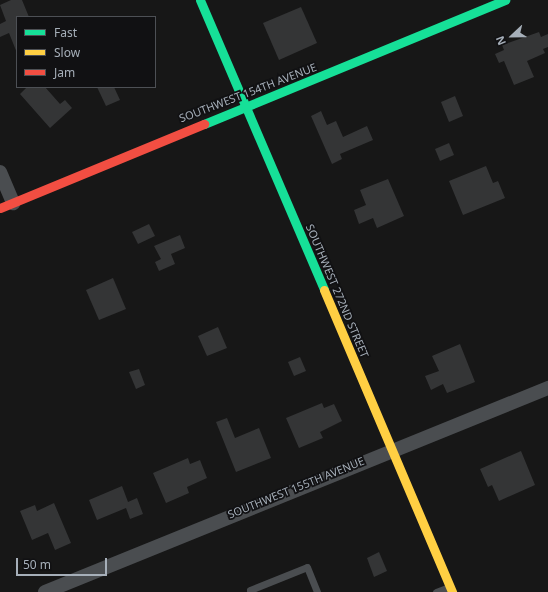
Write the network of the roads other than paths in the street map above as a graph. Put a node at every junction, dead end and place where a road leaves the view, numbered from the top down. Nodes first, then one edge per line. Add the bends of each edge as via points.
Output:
1 (200, 0) edge
2 (505, 0) edge
3 (245, 108) junction
4 (0, 172) edge
5 (6, 206) edge
6 (548, 388) edge
7 (392, 451) junction
8 (451, 589) edge
9 (45, 592) edge
10 (251, 592) edge
11 (317, 592) edge
12 (436, 592) edge

1 - 3 street, SOUTHWEST 272ND STREET
2 - 3 street, SOUTHWEST 154TH AVENUE
3 - 5 street, SOUTHWEST 154TH AVENUE via 229,112
3 - 7 street, SOUTHWEST 272ND STREET
4 - 5 street
6 - 7 street, SOUTHWEST 155TH AVENUE
7 - 8 street, SOUTHWEST 272ND STREET
7 - 9 street, SOUTHWEST 155TH AVENUE
8 - 12 lane
10 - 11 lane via 307,566

